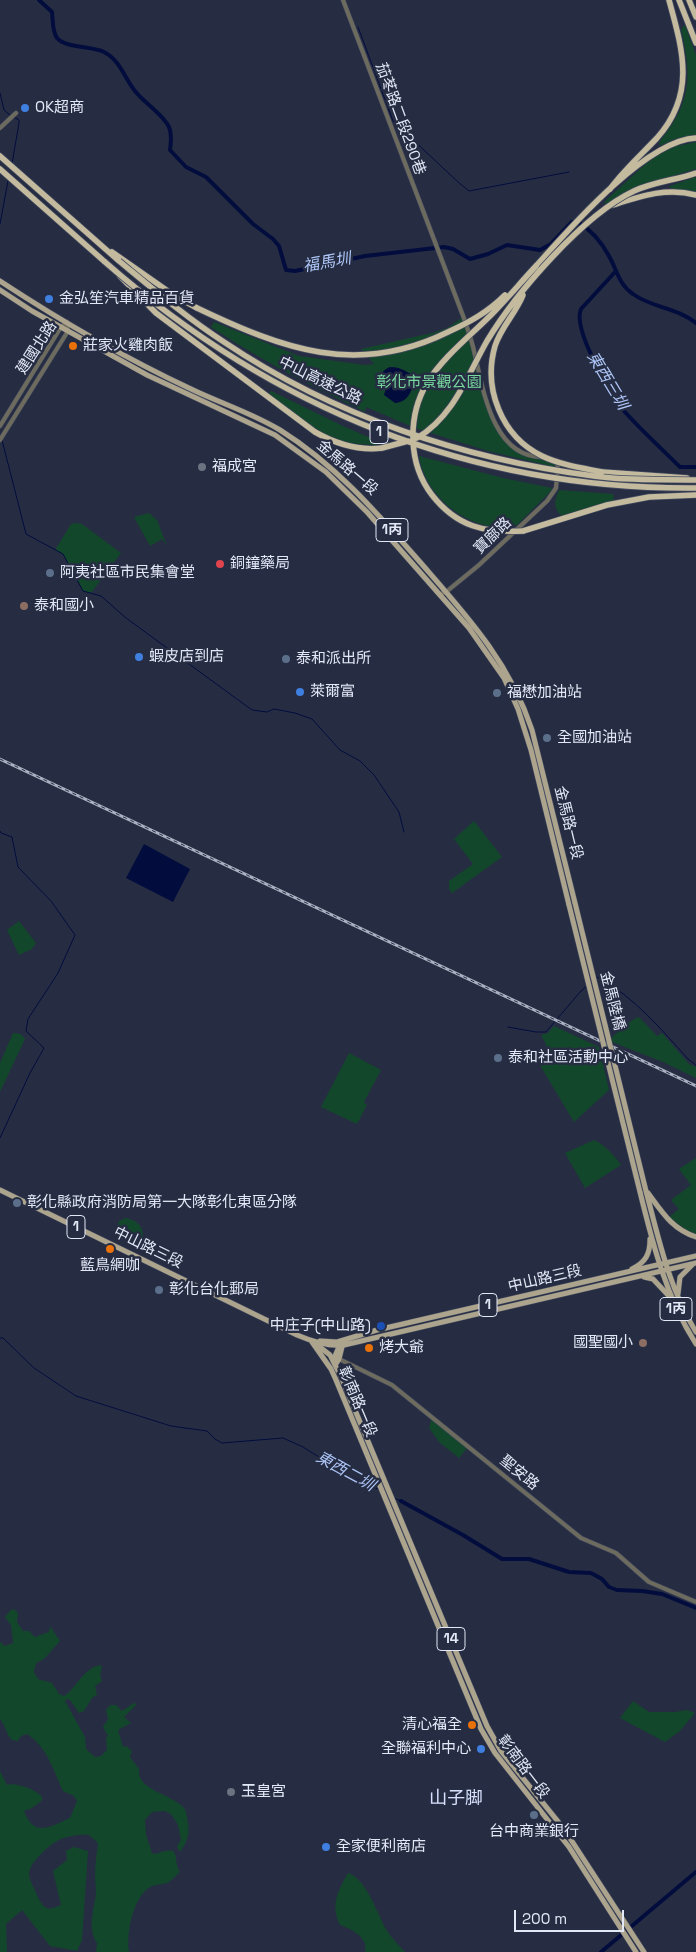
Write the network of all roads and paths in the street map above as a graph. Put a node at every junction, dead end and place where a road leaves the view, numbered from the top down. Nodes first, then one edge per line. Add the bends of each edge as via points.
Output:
1 (343, 0) edge
2 (669, 0) edge
3 (679, 0) edge
4 (689, 0) edge
5 (696, 17) edge
6 (696, 43) edge
7 (13, 115) dead end
8 (0, 128) edge
9 (696, 138) edge
10 (0, 156) edge
11 (0, 169) edge
12 (696, 173) edge
13 (610, 189) junction
14 (696, 195) edge
15 (614, 205) junction
16 (102, 247) junction
17 (536, 266) junction
18 (116, 272) junction
19 (0, 281) edge
20 (0, 290) edge
21 (525, 290) junction
22 (68, 322) junction
23 (61, 327) junction
24 (68, 331) junction
25 (0, 426) edge
26 (0, 440) edge
27 (696, 480) edge
28 (556, 488) joint
29 (696, 488) edge
30 (696, 495) edge
31 (446, 592) junction
32 (440, 594) junction
33 (572, 904) junction
34 (0, 1190) edge
35 (643, 1191) junction
36 (650, 1230) junction
37 (696, 1237) edge
38 (696, 1256) edge
39 (665, 1264) junction
40 (695, 1264) edge
41 (659, 1265) junction
42 (664, 1271) junction
43 (626, 1272) junction
44 (634, 1278) junction
45 (677, 1297) junction
46 (671, 1298) junction
47 (696, 1332) edge
48 (312, 1341) junction
49 (341, 1343) junction
50 (696, 1344) edge
51 (335, 1359) junction
52 (330, 1368) junction
53 (696, 1602) edge
54 (622, 1924) junction
55 (642, 1950) edge
56 (636, 1952) edge

1 - 28 street, 茄苳路二段290巷 via 470,336 486,405 498,427 517,450 559,463
2 - 13 highway via 684,62 683,92 678,108 659,136
3 - 6 highway
4 - 5 highway
7 - 8 street
9 - 13 highway via 677,141 654,152
10 - 16 highway, 中山高速公路 / 1
11 - 18 highway, 中山高速公路 / 1, bridge
12 - 15 highway, bridge via 634,192
13 - 17 highway
14 - 15 highway via 666,191
15 - 21 highway, bridge via 588,222
16 - 17 highway, bridge via 172,294 249,332 301,350 347,356 415,347 477,318
16 - 27 highway, 中山高速公路 / 1, bridge via 191,319 253,360 308,391 403,432 454,449 526,465 595,476
17 - 30 highway, bridge via 446,359 421,395 414,424 414,452 420,474 432,494 463,521 498,532 523,531 635,499
18 - 21 highway, bridge via 156,313 302,423 329,440 365,449 389,447 415,439 439,421 454,403 500,322
18 - 29 highway, 中山高速公路 / 1, bridge via 176,320 232,358 310,402 377,431 464,460 522,473 613,486
19 - 22 main road, 金馬路一段 / 1丙
20 - 23 main road, 金馬路一段 / 1丙
21 - 27 highway, bridge via 498,337 490,369 496,404 511,431 533,451 562,464 602,472
22 - 23 street, 建國北路
22 - 24 street, 建國北路
22 - 31 main road, 金馬路一段 / 1丙 via 144,366 286,434 354,488
23 - 24 main road, 金馬路一段 / 1丙
23 - 25 street, 建國北路
24 - 26 street, 建國北路
24 - 32 main road, 金馬路一段 / 1丙 via 147,375 290,445 354,498
28 - 31 street, 寶廍路 via 479,565
31 - 32 street, 寶廍路
31 - 33 main road, 金馬路一段 / 1丙 via 489,644 522,703 537,749
32 - 33 main road, 金馬路一段 / 1丙 via 484,648 515,702
33 - 35 main road, 金馬陸橋 / 1丙, bridge
34 - 48 main road, 中山路三段 / 1
35 - 36 main road, 1丙
35 - 37 main road via 682,1232
35 - 39 main road, 1丙
36 - 41 main road, 1丙
36 - 43 main road via 647,1258
38 - 39 main road, 中山路三段 / 1
39 - 41 main road, 中山路三段 / 1
39 - 42 main road, 1丙
40 - 42 main road, 中山路三段 / 1
40 - 45 main road via 680,1277
41 - 42 main road, 1丙
41 - 43 main road, 中山路三段 / 1
42 - 44 main road, 中山路三段 / 1
42 - 45 main road, 1丙
42 - 46 main road, 1丙
43 - 49 main road, 中山路三段 / 1 via 377,1330
44 - 46 main road via 653,1279
44 - 49 main road, 中山路三段 / 1
45 - 47 main road, 1丙
46 - 50 main road, 1丙
48 - 49 main road, 中山路三段 / 1
48 - 51 main road, 彰南路一段 / 14
48 - 52 main road, 彰南路一段 / 14
49 - 51 main road
51 - 52 main road
51 - 53 street, 聖安路 via 392,1384 581,1538 616,1554 649,1582
51 - 54 main road, 彰南路一段 / 14 via 487,1726 501,1751 564,1829
52 - 54 main road, 彰南路一段 / 14 via 481,1729 495,1754 569,1847
54 - 55 main road, 14
54 - 56 main road, 14
55 - 56 street

